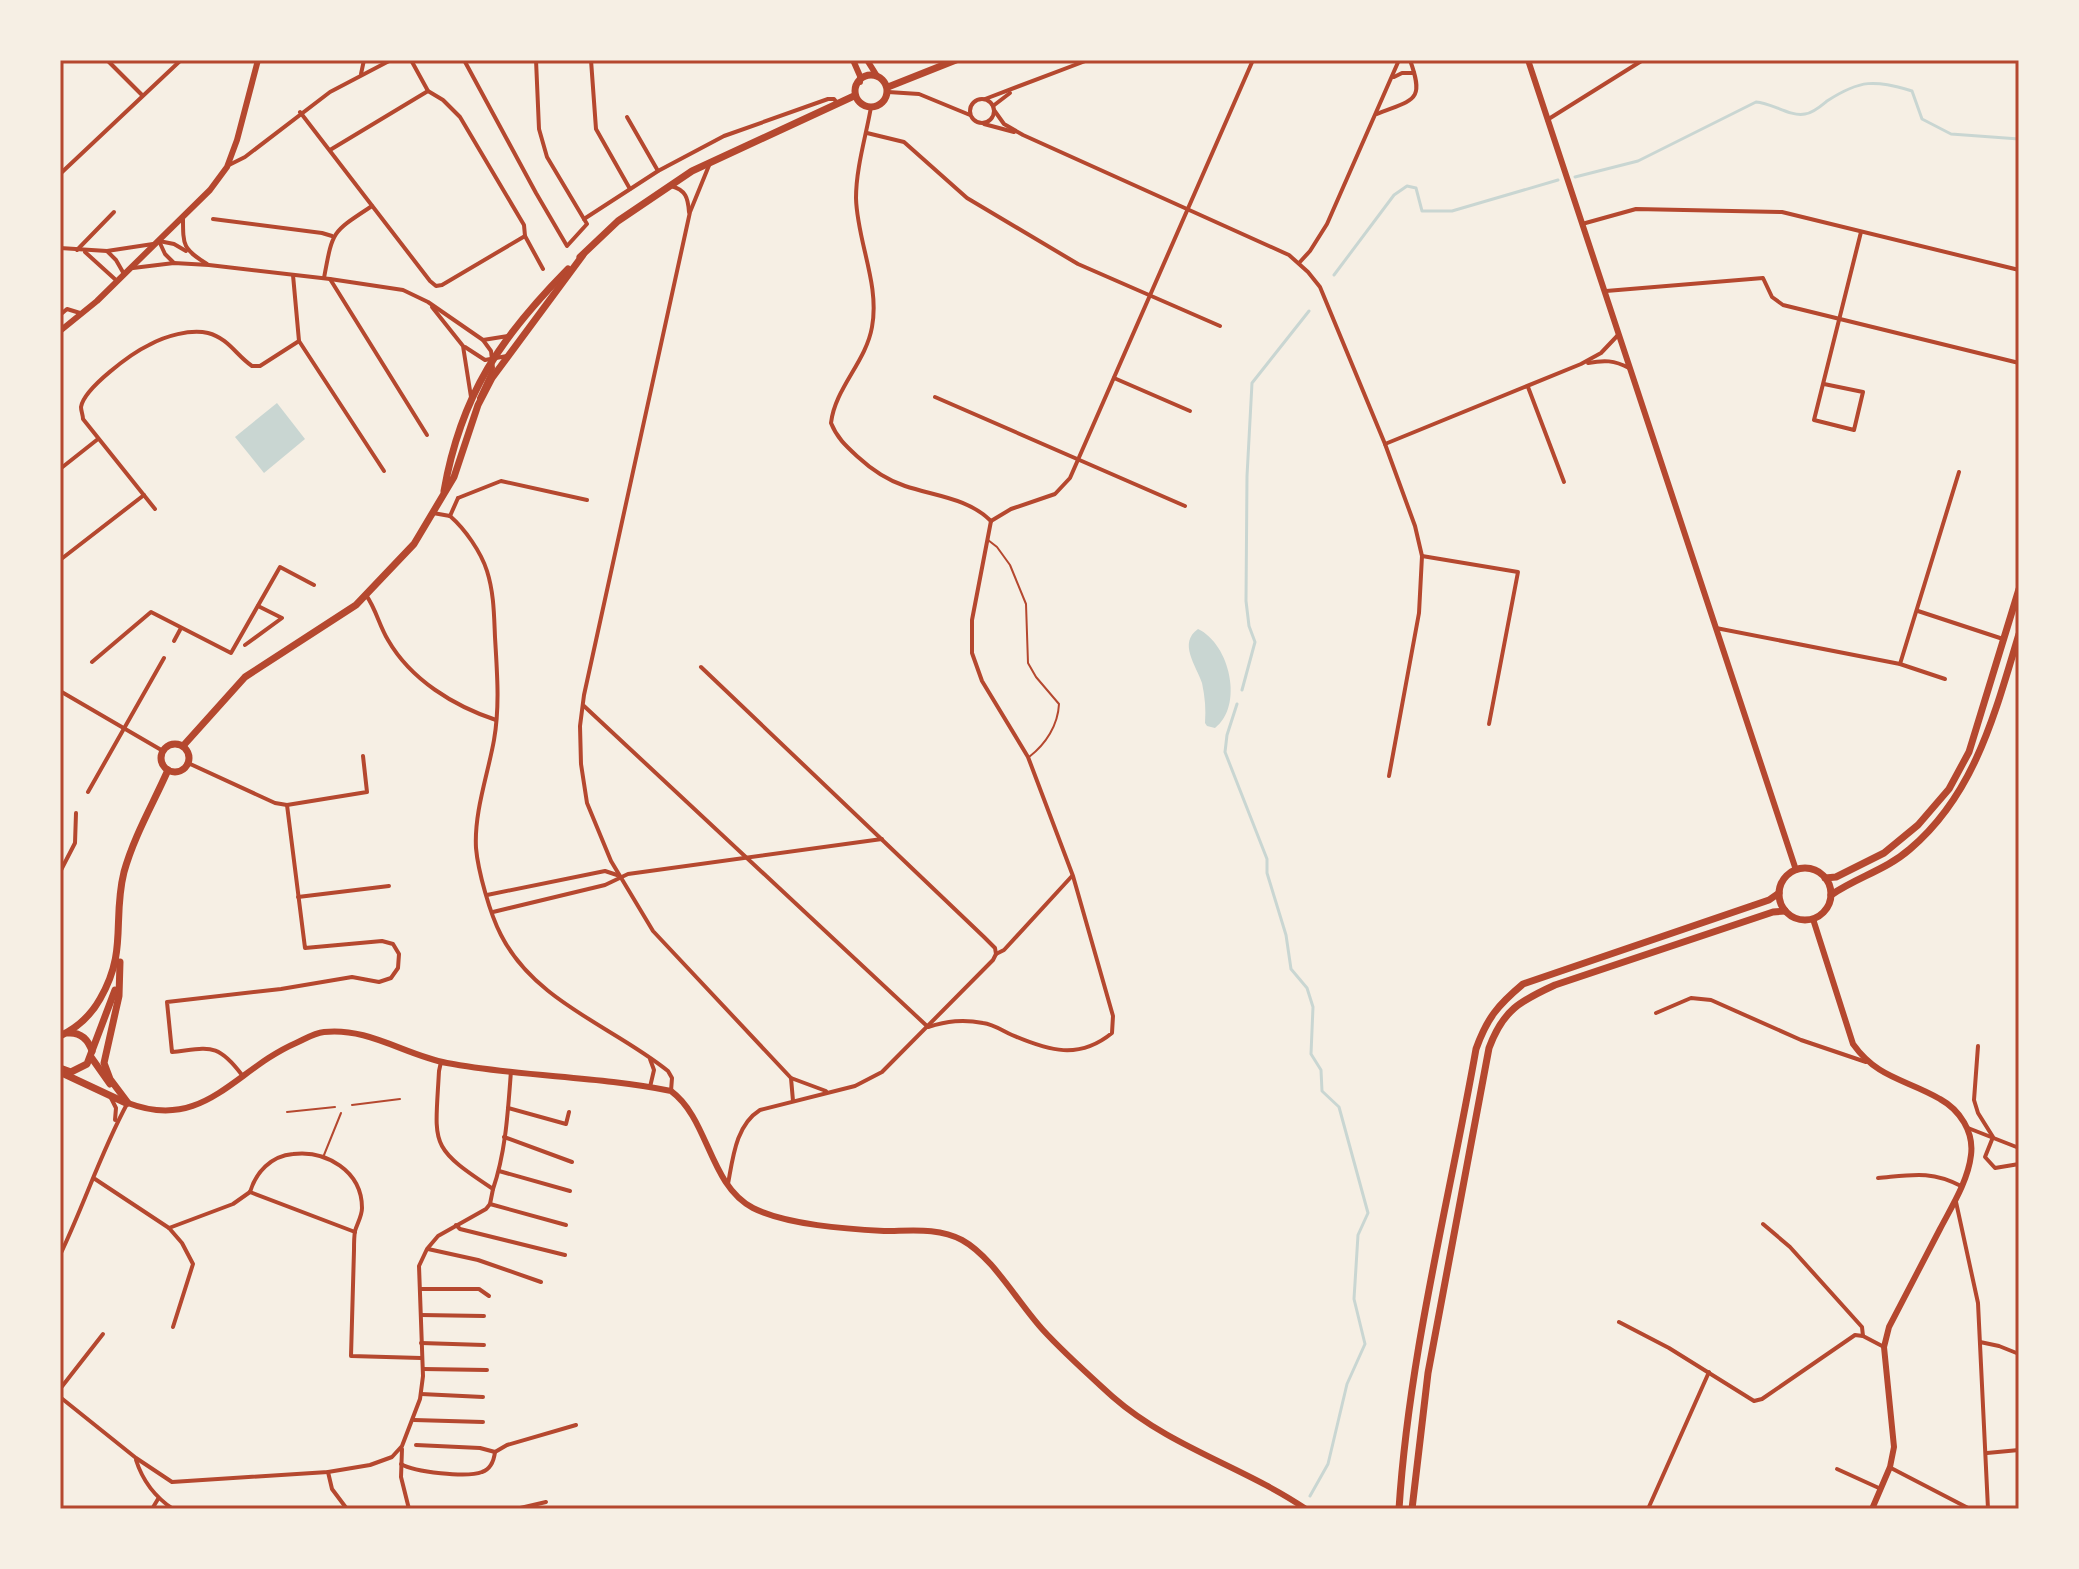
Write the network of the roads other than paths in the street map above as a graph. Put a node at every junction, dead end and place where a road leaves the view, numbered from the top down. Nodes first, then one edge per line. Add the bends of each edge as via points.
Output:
1 (107, 60) edge
2 (258, 60) edge
3 (364, 60) edge
4 (391, 60) edge
5 (411, 60) edge
6 (464, 60) edge
7 (536, 60) edge
8 (591, 60) edge
9 (853, 60) edge
10 (867, 60) edge
11 (933, 60) edge
12 (956, 60) edge
13 (1088, 60) edge
14 (1253, 60) edge
15 (1399, 60) edge
16 (1410, 60) edge
17 (1528, 60) edge
18 (1643, 60) edge
19 (180, 61) edge
20 (932, 69) junction
21 (1414, 73) junction
22 (361, 74) junction
23 (877, 76) junction
24 (1392, 78) junction
25 (860, 82) junction
26 (1019, 88) junction
27 (888, 89) junction
28 (428, 91) junction
29 (142, 96) junction
30 (854, 96) junction
31 (985, 99) junction
32 (839, 105) junction
33 (871, 107) junction
34 (994, 108) junction
35 (300, 112) junction
36 (970, 115) junction
37 (1375, 115) junction
38 (627, 117) dead end
39 (1547, 120) junction
40 (982, 123) junction
41 (867, 133) junction
42 (1023, 135) junction
43 (330, 150) junction
44 (713, 160) junction
45 (227, 167) junction
46 (658, 171) junction
47 (60, 174) edge
48 (669, 185) junction
49 (630, 189) junction
50 (372, 206) junction
51 (1188, 208) junction
52 (114, 212) dead end
53 (690, 212) junction
54 (183, 218) junction
55 (213, 219) dead end
56 (584, 219) junction
57 (1582, 224) junction
58 (1861, 232) junction
59 (332, 236) junction
60 (525, 236) junction
61 (157, 242) junction
62 (60, 248) edge
63 (77, 250) junction
64 (83, 250) junction
65 (107, 251) junction
66 (187, 252) junction
67 (583, 255) junction
68 (174, 263) junction
69 (1299, 263) junction
70 (209, 265) junction
71 (130, 269) junction
72 (543, 269) dead end
73 (2019, 270) edge
74 (124, 274) junction
75 (293, 275) junction
76 (327, 278) junction
77 (117, 281) junction
78 (1606, 291) junction
79 (1150, 296) junction
80 (428, 302) junction
81 (82, 313) junction
82 (60, 315) edge
83 (1838, 319) junction
84 (1220, 326) dead end
85 (60, 331) edge
86 (1620, 333) junction
87 (508, 336) junction
88 (483, 340) junction
89 (299, 341) junction
90 (463, 346) junction
91 (507, 356) junction
92 (493, 359) junction
93 (2019, 363) edge
94 (1581, 364) junction
95 (1630, 368) junction
96 (1114, 378) junction
97 (1824, 384) junction
98 (1528, 387) junction
99 (471, 397) junction
100 (935, 397) dead end
101 (478, 405) junction
102 (1190, 411) dead end
103 (427, 435) dead end
104 (98, 439) junction
105 (1385, 444) junction
106 (1078, 459) junction
107 (60, 469) edge
108 (384, 471) dead end
109 (1959, 472) dead end
110 (1564, 482) dead end
111 (444, 493) junction
112 (144, 495) junction
113 (458, 498) junction
114 (587, 500) dead end
115 (1185, 506) dead end
116 (155, 509) dead end
117 (433, 513) junction
118 (450, 516) junction
119 (991, 521) junction
120 (988, 540) junction
121 (1422, 556) junction
122 (60, 560) edge
123 (314, 585) dead end
124 (2019, 589) edge
125 (366, 595) junction
126 (258, 606) junction
127 (1917, 611) junction
128 (181, 628) junction
129 (1716, 628) junction
130 (2019, 634) edge
131 (2003, 639) junction
132 (174, 641) dead end
133 (245, 645) dead end
134 (2016, 651) edge
135 (164, 658) dead end
136 (92, 662) dead end
137 (1900, 664) junction
138 (701, 667) dead end
139 (1945, 679) dead end
140 (60, 691) edge
141 (584, 705) junction
142 (496, 720) junction
143 (1489, 724) dead end
144 (123, 728) junction
145 (183, 746) junction
146 (163, 751) junction
147 (363, 756) dead end
148 (1028, 757) junction
149 (188, 763) junction
150 (168, 770) junction
151 (1389, 776) dead end
152 (88, 792) dead end
153 (287, 805) junction
154 (76, 813) dead end
155 (882, 839) junction
156 (748, 858) junction
157 (1796, 870) junction
158 (60, 872) edge
159 (620, 876) junction
160 (1073, 876) junction
161 (1825, 878) junction
162 (389, 886) dead end
163 (1779, 893) junction
164 (487, 895) junction
165 (1831, 895) junction
166 (298, 897) junction
167 (1785, 911) junction
168 (492, 912) junction
169 (1813, 919) junction
170 (119, 927) junction
171 (996, 954) junction
172 (119, 979) junction
173 (1656, 1013) dead end
174 (928, 1027) junction
175 (62, 1035) edge
176 (1978, 1046) dead end
177 (91, 1054) junction
178 (649, 1057) junction
179 (441, 1062) junction
180 (1866, 1062) junction
181 (60, 1070) edge
182 (511, 1071) junction
183 (71, 1072) junction
184 (243, 1076) junction
185 (791, 1078) junction
186 (650, 1087) junction
187 (671, 1091) junction
188 (828, 1092) junction
189 (120, 1094) junction
190 (110, 1096) junction
191 (400, 1099) dead end
192 (793, 1101) junction
193 (128, 1103) junction
194 (352, 1105) dead end
195 (335, 1107) dead end
196 (508, 1108) junction
197 (287, 1112) dead end
198 (569, 1112) dead end
199 (341, 1113) dead end
200 (115, 1124) junction
201 (1968, 1128) junction
202 (504, 1137) junction
203 (1993, 1137) junction
204 (2019, 1148) edge
205 (324, 1156) junction
206 (572, 1162) dead end
207 (2019, 1164) edge
208 (499, 1171) junction
209 (1878, 1178) dead end
210 (95, 1179) junction
211 (728, 1184) junction
212 (1961, 1186) junction
213 (493, 1189) junction
214 (570, 1191) dead end
215 (250, 1192) junction
216 (1955, 1200) junction
217 (490, 1204) junction
218 (1763, 1224) dead end
219 (456, 1225) junction
220 (566, 1225) dead end
221 (169, 1228) junction
222 (355, 1232) junction
223 (427, 1249) junction
224 (60, 1255) edge
225 (565, 1255) dead end
226 (541, 1282) dead end
227 (420, 1289) junction
228 (489, 1296) dead end
229 (421, 1315) junction
230 (484, 1316) dead end
231 (1619, 1322) dead end
232 (173, 1327) dead end
233 (103, 1334) dead end
234 (1863, 1336) junction
235 (1980, 1342) junction
236 (421, 1343) junction
237 (484, 1345) dead end
238 (1884, 1347) junction
239 (2019, 1354) edge
240 (421, 1358) junction
241 (423, 1369) junction
242 (487, 1370) dead end
243 (1709, 1372) junction
244 (60, 1389) edge
245 (421, 1394) junction
246 (60, 1397) edge
247 (483, 1397) dead end
248 (414, 1420) junction
249 (483, 1422) dead end
250 (576, 1425) dead end
251 (416, 1445) dead end
252 (402, 1446) junction
253 (2019, 1450) edge
254 (495, 1452) junction
255 (1987, 1453) junction
256 (136, 1458) junction
257 (401, 1464) junction
258 (1890, 1467) junction
259 (1837, 1469) dead end
260 (328, 1472) junction
261 (1881, 1489) junction
262 (158, 1499) junction
263 (546, 1502) dead end
264 (152, 1509) edge
265 (173, 1509) edge
266 (347, 1509) edge
267 (409, 1509) edge
268 (516, 1509) edge
269 (1306, 1509) edge
270 (1399, 1509) edge
271 (1412, 1509) edge
272 (1648, 1509) edge
273 (1872, 1509) edge
274 (1970, 1509) edge
275 (1988, 1509) edge

1 - 29 street
2 - 45 street
3 - 22 street
4 - 22 street
5 - 28 street
6 - 56 street via 567,246 587,224
7 - 56 street via 539,129 547,157
8 - 49 street via 596,129
9 - 25 street
10 - 23 street
11 - 20 lane
12 - 20 main road
13 - 26 street
14 - 51 street
15 - 24 street
16 - 21 street
17 - 39 street
18 - 39 street
19 - 29 street
20 - 27 main road
21 - 24 street
21 - 37 street via 1418,86 1410,100
22 - 35 street
23 - 25 main road
23 - 27 main road
24 - 37 street
25 - 30 main road
26 - 31 street
26 - 34 street
27 - 33 main road
27 - 36 street via 919,94
28 - 43 street
28 - 60 street via 460,117 524,225
29 - 47 street
30 - 32 main road
30 - 33 main road via 860,105
31 - 34 street
31 - 36 street via 974,101
32 - 44 main road
32 - 46 street via 828,99 766,120
33 - 41 street
34 - 40 street via 990,120
34 - 42 street via 1004,124
35 - 43 street
35 - 45 street
36 - 40 street
37 - 69 street via 1327,224
38 - 46 street
39 - 57 street
40 - 42 street
41 - 79 street via 904,142 967,198 1078,264
41 - 119 street via 856,195 874,304 872,327 831,423 837,438 886,478 980,510
42 - 51 street
43 - 50 street
44 - 48 main road
44 - 53 street
45 - 54 street
46 - 49 street
48 - 53 street via 684,191
48 - 67 main road via 618,221
49 - 56 street
50 - 59 street
50 - 60 street via 436,286
51 - 69 street
51 - 79 street
52 - 63 street
53 - 141 street
54 - 61 street
54 - 66 street
55 - 59 street
57 - 58 street via 1636,209 1754,211 1782,212
57 - 78 street
58 - 73 street
58 - 83 street
59 - 76 street
60 - 72 street
61 - 65 street
61 - 66 street
61 - 68 street
61 - 71 street
62 - 63 street
63 - 64 street
64 - 65 street
64 - 77 street
65 - 74 street
66 - 70 street
67 - 87 main road
67 - 91 main road
68 - 70 street
68 - 71 street
69 - 105 street via 1325,297
70 - 75 street
71 - 74 street
74 - 77 street
75 - 76 street
75 - 89 street
76 - 80 street via 403,290
76 - 103 street
77 - 81 street
78 - 83 street via 1763,278 1772,297 1783,305
78 - 86 street
79 - 84 street
79 - 96 street
80 - 88 street
80 - 90 street
81 - 82 street via 67,309
81 - 85 street
83 - 93 street
83 - 97 street
86 - 94 street
86 - 95 street
87 - 88 street
87 - 92 main road
88 - 92 street
89 - 104 street via 260,366 252,366 229,343 208,333 177,334 148,345 87,394 83,419
89 - 108 street
90 - 92 street via 485,360
90 - 99 street
91 - 92 street
91 - 101 main road
92 - 99 main road
92 - 101 street
94 - 95 street via 1604,360
94 - 98 street
95 - 129 street
96 - 102 street
96 - 106 street
97 - 97 street via 1814,420 1854,430 1863,392
98 - 105 street
98 - 110 street
99 - 111 main road
100 - 106 street
101 - 111 main road
104 - 107 street
104 - 112 street
105 - 121 street
106 - 115 street
106 - 119 street via 1055,494
109 - 127 street
111 - 113 street
111 - 117 main road
112 - 116 street
112 - 122 street
113 - 114 street via 501,481
113 - 118 street
117 - 118 street
117 - 125 main road via 414,544
118 - 142 street via 487,569 498,681
119 - 120 street
120 - 148 street via 972,620 972,653 982,681
120 - 148 lane via 1010,565 1026,604 1028,663 1059,704 1056,722 1040,749
121 - 143 street via 1518,572
121 - 151 street via 1419,613
123 - 126 street via 280,567
124 - 131 main road
125 - 142 street via 388,640 416,675 466,710
125 - 145 main road via 245,677
126 - 128 street via 231,653
126 - 133 street via 282,618
127 - 131 street
127 - 137 street
128 - 132 street
128 - 136 street via 151,612
129 - 137 street
129 - 157 street
130 - 134 main road
131 - 161 main road via 1969,752 1949,789 1884,853
134 - 165 main road via 1971,775 1945,815 1897,860
135 - 144 street
137 - 139 street
138 - 155 street
140 - 144 street
141 - 156 street
141 - 159 street via 581,764 587,803
142 - 164 street via 476,847
144 - 146 street
144 - 152 street
145 - 146 main road via 170,745
145 - 149 main road
146 - 150 main road via 162,763
147 - 153 street via 367,792
148 - 160 street
149 - 150 main road
149 - 153 street
150 - 170 main road via 129,855
153 - 166 street
154 - 158 street via 75,843
155 - 156 street
155 - 171 street
156 - 159 street
156 - 174 street
157 - 161 main road via 1812,869
157 - 163 main road via 1784,879
159 - 164 street via 605,871
159 - 168 street via 610,883
159 - 185 street via 653,931
160 - 171 street
160 - 174 street via 1113,1016 1112,1033 1095,1047 1066,1050 1037,1046 986,1023 950,1020
161 - 165 main road
162 - 166 street
163 - 167 main road
163 - 270 main road via 1523,984 1486,1022 1476,1049 1417,1356
164 - 168 street
165 - 169 main road via 1826,910
166 - 184 street via 305,948 382,941 393,944 399,954 398,968 379,982 352,977 167,1002 172,1052 222,1051
167 - 169 main road via 1798,919
167 - 271 main road via 1555,985 1526,997 1497,1027 1428,1373
168 - 178 street via 501,935 532,974 578,1012
169 - 180 street via 1853,1044
170 - 172 main road
170 - 175 main road via 112,977 88,1016
171 - 174 street
172 - 177 main road
172 - 189 main road via 104,1063
173 - 180 street via 1691,998 1711,1000
174 - 188 street via 882,1072
175 - 177 main road via 80,1034
176 - 203 street via 1974,1100
177 - 183 main road via 82,1069
177 - 189 main road
178 - 186 street via 654,1070
178 - 187 street via 668,1071
179 - 182 street
179 - 184 street via 372,1037 320,1032
179 - 213 street via 436,1137 449,1157
180 - 201 street via 1940,1099
181 - 183 main road
181 - 190 main road
182 - 186 street
182 - 196 street
183 - 190 main road
184 - 193 street via 188,1109 144,1110
185 - 188 street
185 - 192 street
186 - 187 street
187 - 211 street via 689,1110
188 - 192 street
189 - 193 main road
190 - 193 main road
190 - 200 street
191 - 194 lane
192 - 211 street via 750,1116 740,1133
193 - 200 street
195 - 197 lane
196 - 198 street via 566,1124
196 - 202 street
199 - 205 lane
200 - 210 street
201 - 203 street
201 - 212 street via 1972,1152
202 - 206 street
202 - 208 street
203 - 204 street
203 - 207 street via 1985,1157 1995,1168
205 - 215 street via 296,1153 270,1162
205 - 222 street via 358,1186 363,1209
208 - 213 street
208 - 214 street
209 - 212 street via 1931,1174
210 - 221 street
210 - 224 street
211 - 269 street via 752,1207 796,1220 845,1229 944,1233 964,1241 1042,1329 1131,1412
212 - 216 street
213 - 217 street
215 - 221 street via 233,1204
215 - 222 street
216 - 235 street via 1975,1281
216 - 238 street via 1889,1327
217 - 219 street
217 - 220 street
218 - 234 street via 1862,1327
219 - 223 street
219 - 225 street
221 - 232 street via 193,1264
222 - 240 street via 351,1356
223 - 226 street
223 - 227 street via 419,1266
227 - 228 street via 479,1289
227 - 229 street
229 - 230 street
229 - 236 street
231 - 243 street
233 - 244 street
234 - 238 street
234 - 243 street via 1855,1335 1754,1401
235 - 239 street
235 - 255 street
236 - 237 street
236 - 240 street
238 - 258 street via 1894,1447
240 - 241 street
241 - 242 street
241 - 245 street
243 - 272 street
245 - 247 street
245 - 248 street
246 - 256 street
248 - 249 street
248 - 252 street
250 - 254 street
251 - 254 street
252 - 257 street
252 - 260 street via 392,1457 370,1465
253 - 255 street
254 - 257 street via 491,1466 481,1473
255 - 275 street
256 - 260 street via 172,1482
256 - 262 street via 140,1474
257 - 267 street
258 - 261 street
258 - 274 street
259 - 261 street
260 - 266 street via 332,1489
261 - 273 street
262 - 264 street
262 - 265 street
263 - 268 street

